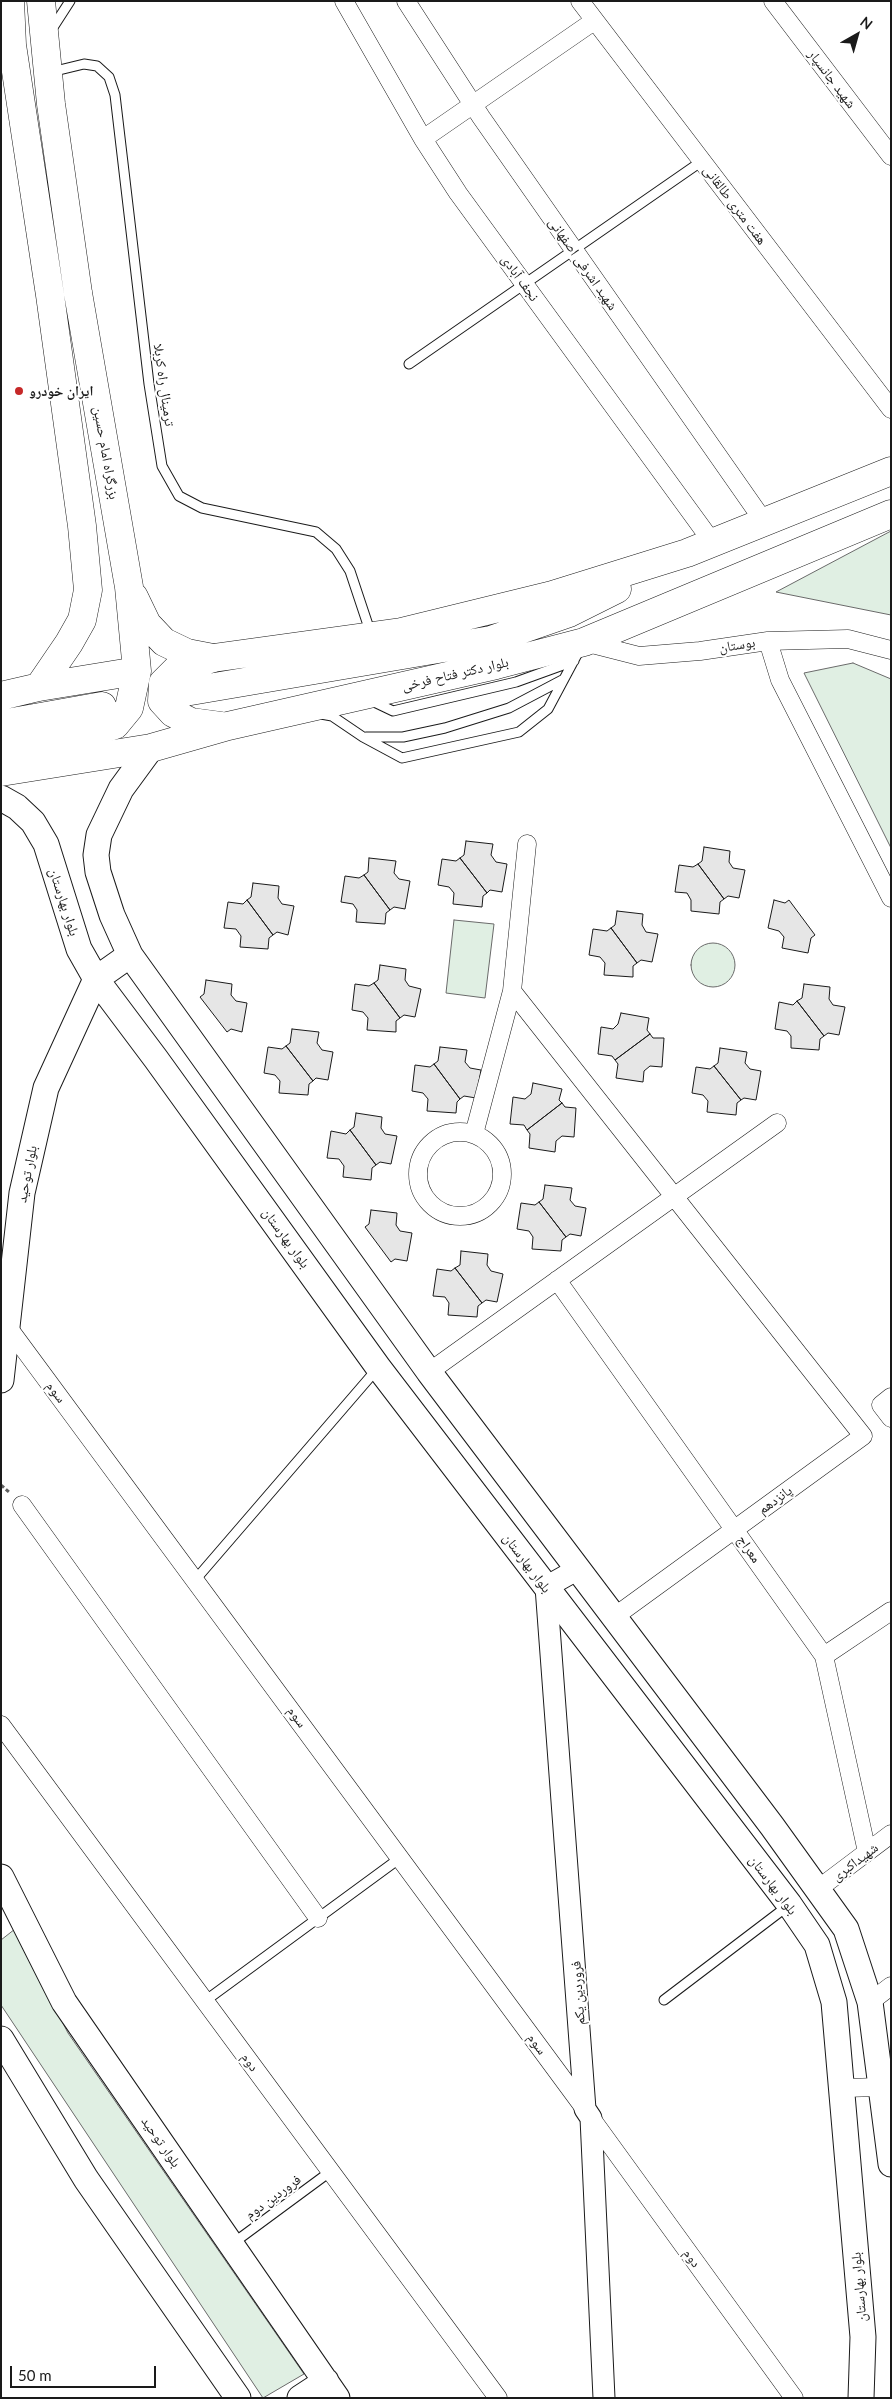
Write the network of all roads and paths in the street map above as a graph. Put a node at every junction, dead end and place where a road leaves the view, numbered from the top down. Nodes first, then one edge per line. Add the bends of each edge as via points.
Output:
1 (10, 1) edge
2 (41, 1) edge
3 (70, 1) edge
4 (344, 1) edge
5 (406, 1) edge
6 (580, 1) edge
7 (772, 1) edge
8 (594, 20) junction
9 (45, 41) junction
10 (7, 44) edge
11 (48, 73) junction
12 (472, 104) junction
13 (423, 139) junction
14 (891, 156) edge
15 (702, 161) junction
16 (573, 249) junction
17 (524, 283) junction
18 (409, 364) dead end
19 (891, 409) edge
20 (102, 432) junction
21 (70, 436) junction
22 (891, 471) edge
23 (891, 514) edge
24 (765, 523) junction
25 (713, 543) junction
26 (687, 553) junction
27 (129, 587) junction
28 (372, 636) junction
29 (768, 640) junction
30 (891, 650) edge
31 (579, 651) junction
32 (212, 658) junction
33 (136, 671) junction
34 (564, 679) junction
35 (39, 687) junction
36 (185, 692) dead end
37 (1, 696) edge
38 (102, 706) dead end
39 (299, 710) junction
40 (1, 724) edge
41 (228, 726) junction
42 (363, 737) junction
43 (151, 748) junction
44 (1, 749) edge
45 (1, 772) edge
46 (1, 798) edge
47 (528, 844) dead end
48 (891, 898) edge
49 (130, 955) junction
50 (96, 979) junction
51 (512, 991) junction
52 (777, 1123) dead end
53 (474, 1134) junction
54 (674, 1197) junction
55 (557, 1280) junction
56 (7, 1326) junction
57 (378, 1367) junction
58 (429, 1372) junction
59 (1, 1380) edge
60 (22, 1505) dead end
61 (735, 1529) junction
62 (578, 1569) junction
63 (196, 1579) junction
64 (546, 1587) junction
65 (891, 1611) edge
66 (614, 1617) junction
67 (824, 1656) junction
68 (1, 1725) edge
69 (891, 1834) edge
70 (867, 1852) junction
71 (400, 1858) junction
72 (1, 1877) edge
73 (818, 1889) junction
74 (789, 1904) junction
75 (318, 1918) junction
76 (891, 1986) edge
77 (664, 2000) dead end
78 (205, 2001) junction
79 (870, 2002) junction
80 (1, 2039) edge
81 (842, 2088) junction
82 (887, 2089) edge
83 (588, 2114) junction
84 (891, 2164) edge
85 (331, 2171) junction
86 (231, 2244) junction
87 (331, 2389) edge
88 (238, 2398) edge
89 (300, 2398) edge
90 (498, 2398) edge
91 (604, 2398) edge
92 (794, 2398) edge
93 (861, 2398) edge

1 - 10 main road
2 - 9 main road, بزرگراه امام حسین
3 - 9 lane
4 - 13 street, نجف آبادی
5 - 12 street, شهید اشرفی اصفهانی
6 - 8 street, هفت متری طالقانی
7 - 14 street, شهید جانسپار
8 - 12 street
8 - 15 street, هفت متری طالقانی
9 - 11 main road, بزرگراه امام حسین
10 - 21 main road
11 - 20 main road, بزرگراه امام حسین via 78,293
11 - 28 lane, ترمینال راه کربلا via 84,64 97,66 109,78 115,95 149,384 162,466 179,496 202,508 316,532 336,549 350,571
12 - 13 street
12 - 16 street, شهید اشرفی اصفهانی
13 - 17 street, نجف آبادی
15 - 16 lane
15 - 19 street, هفت متری طالقانی
16 - 17 lane
16 - 24 street, شهید اشرفی اصفهانی
17 - 18 lane
17 - 25 street, نجف آبادی
20 - 21 main road
20 - 27 main road, بزرگراه امام حسین
21 - 35 main road via 88,590 82,620
22 - 24 main road
23 - 31 main road, بلوار دکتر فتاح فرخی
24 - 25 main road
25 - 26 main road
26 - 28 main road via 552,596
26 - 36 main road via 569,613 492,640
27 - 32 main road via 147,624 164,642 187,653
27 - 33 main road, بزرگراه امام حسین
28 - 32 main road
29 - 30 street, بوستان via 848,639
29 - 31 street, بوستان via 700,651 639,656
29 - 48 street via 780,680
31 - 34 lane
31 - 39 main road, بلوار دکتر فتاح فرخی via 496,665
32 - 41 main road via 177,669 163,683 162,701 173,713 191,722
33 - 35 main road
33 - 44 main road, بزرگراه امام حسین via 129,708 115,725 86,735
34 - 42 lane via 509,708 445,728 403,737
34 - 42 lane via 548,710 519,732 402,758
35 - 37 main road
38 - 40 main road
39 - 41 main road, بلوار دکتر فتاح فرخی
39 - 42 lane via 332,716
41 - 43 main road, بلوار دکتر فتاح فرخی
43 - 45 main road, بلوار دکتر فتاح فرخی
43 - 49 main road via 121,789 99,835 96,855 112,915
46 - 50 main road, بلوار بهارستان via 33,822 46,844 79,949
47 - 51 street
49 - 50 main road
49 - 58 main road
50 - 56 main road, بلوار توحید via 46,1088 22,1193
50 - 57 main road, بلوار بهارستان
51 - 53 street
51 - 54 street
52 - 54 street
53 - 53 street via 496,1152 502,1166 502,1180 498,1194 489,1205 477,1213 451,1215 428,1201 418,1176 420,1162 426,1150 441,1137 461,1132
54 - 55 street
54 - 61 street, پانزدهم via 863,1436
55 - 58 street
55 - 61 street, معراج
56 - 59 main road, بلوار توحید
56 - 63 street, سوم
57 - 63 lane
57 - 64 main road, بلوار بهارستان
58 - 62 main road
60 - 75 street
61 - 66 street, پانزدهم
61 - 67 street, معراج
62 - 64 street
62 - 66 main road
63 - 71 street, سوم
64 - 74 main road, بلوار بهارستان
64 - 83 street, فروردین یکم
65 - 67 street
66 - 73 main road
67 - 70 street, معراج
68 - 78 street, دوم
69 - 70 street, شهیداکبری
70 - 73 street, شهیداکبری
71 - 75 lane
71 - 83 street, سوم
72 - 86 main road, بلوار توحید via 64,2002
73 - 79 main road via 846,1929
74 - 77 lane
74 - 81 main road, بلوار بهارستان via 817,1945 834,2002
75 - 78 lane
76 - 79 street
78 - 85 street, دوم
79 - 82 main road
80 - 88 main road via 86,2179
81 - 82 street
81 - 93 main road, بلوار بهارستان via 863,2337
82 - 84 main road
83 - 91 street, فروردین یکم
83 - 92 street, دوم
85 - 86 lane, فروردین دوم
85 - 90 street, دوم
86 - 87 main road, بلوار توحید
87 - 89 main road

